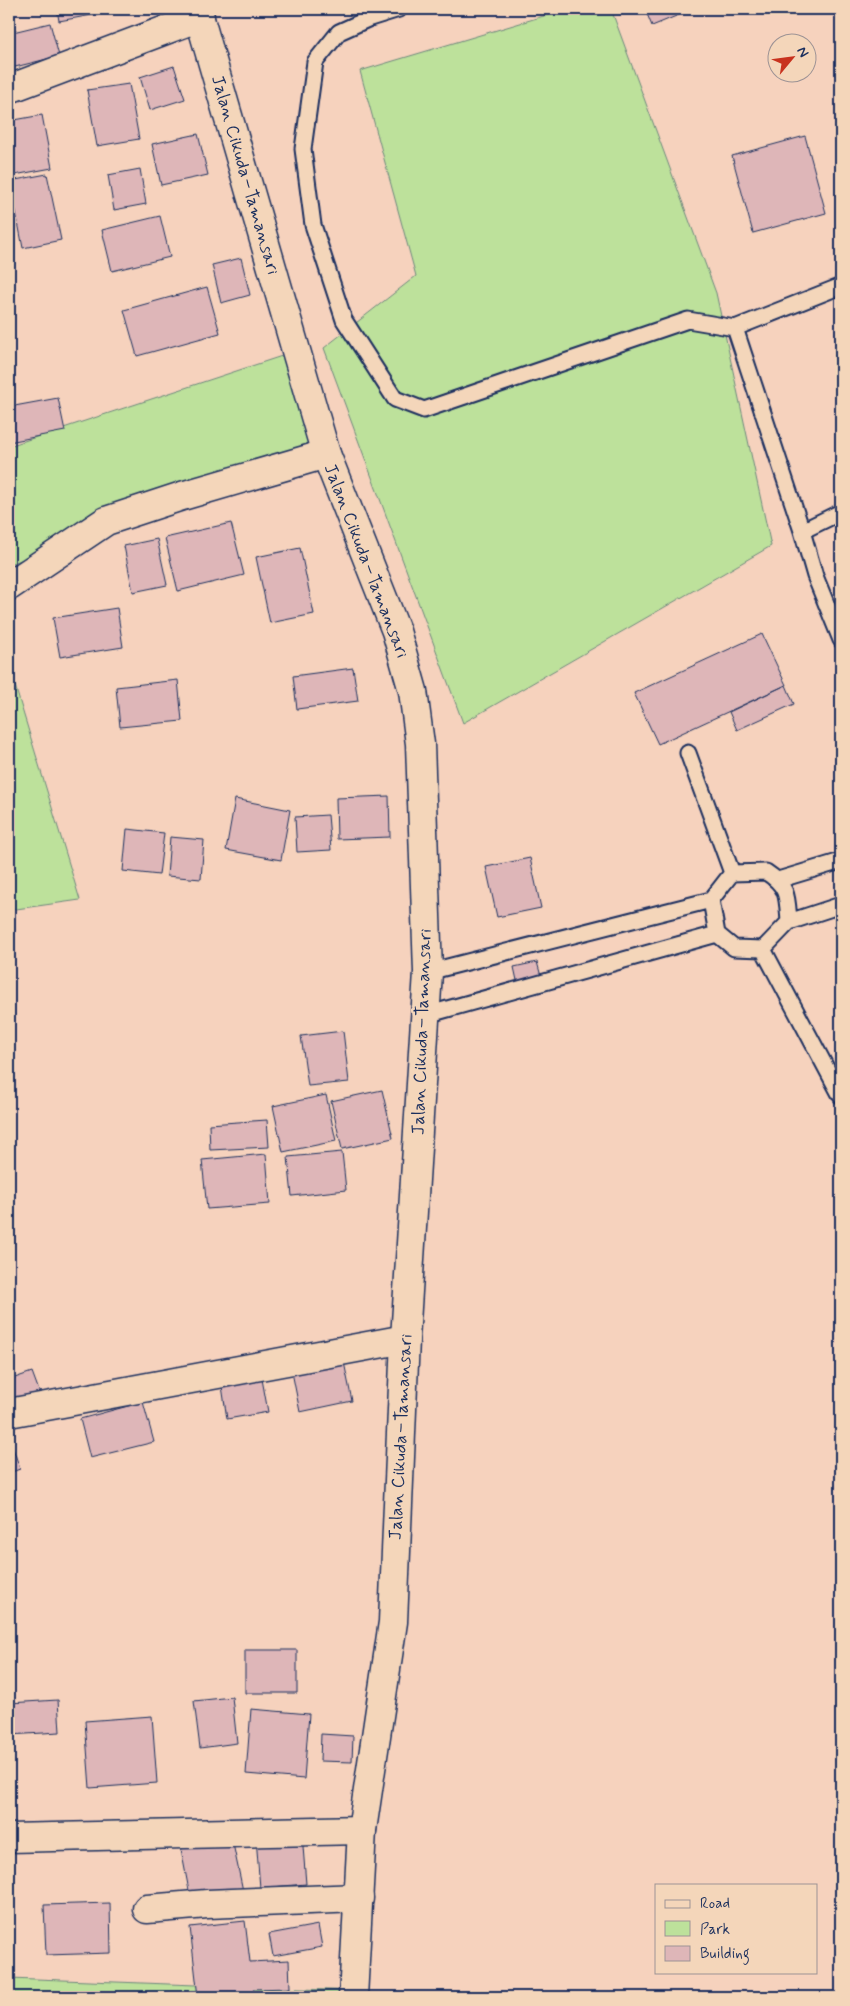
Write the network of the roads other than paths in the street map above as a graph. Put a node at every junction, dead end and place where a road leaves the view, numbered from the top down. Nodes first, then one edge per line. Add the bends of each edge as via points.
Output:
1 (399, 9) edge
2 (198, 13) edge
3 (9, 89) edge
4 (841, 286) edge
5 (734, 328) junction
6 (326, 454) junction
7 (841, 512) edge
8 (802, 531) junction
9 (9, 586) edge
10 (841, 640) edge
11 (688, 753) dead end
12 (841, 861) edge
13 (732, 873) junction
14 (778, 880) junction
15 (711, 900) junction
16 (841, 905) edge
17 (789, 922) junction
18 (717, 934) junction
19 (763, 949) junction
20 (428, 972) junction
21 (426, 1015) junction
22 (841, 1096) edge
23 (405, 1339) junction
24 (9, 1413) edge
25 (362, 1830) junction
26 (9, 1838) edge
27 (359, 1898) junction
28 (147, 1909) dead end
29 (353, 1997) edge

1 - 5 lane via 339,32 315,62 303,149 313,225 344,320 395,399 424,410 688,320
2 - 3 street
2 - 6 street, Jalan Cikuda–Tamansari
4 - 5 lane
5 - 8 lane
6 - 9 street via 106,521
6 - 20 street, Jalan Cikuda–Tamansari via 396,631 413,691 420,744
7 - 8 lane
8 - 10 lane via 815,576
11 - 13 lane
12 - 14 lane
13 - 14 lane via 766,872
13 - 15 lane
14 - 17 lane via 787,893
15 - 18 lane
15 - 20 lane
16 - 17 lane
17 - 19 lane
18 - 19 lane via 734,948
18 - 21 lane
19 - 22 lane
20 - 21 street, Jalan Cikuda–Tamansari
21 - 23 street, Jalan Cikuda–Tamansari
23 - 24 street
23 - 25 street, Jalan Cikuda–Tamansari via 393,1622
25 - 26 street
25 - 27 street, Jalan Cikuda–Tamansari
27 - 28 street
27 - 29 street, Jalan Cikuda–Tamansari

